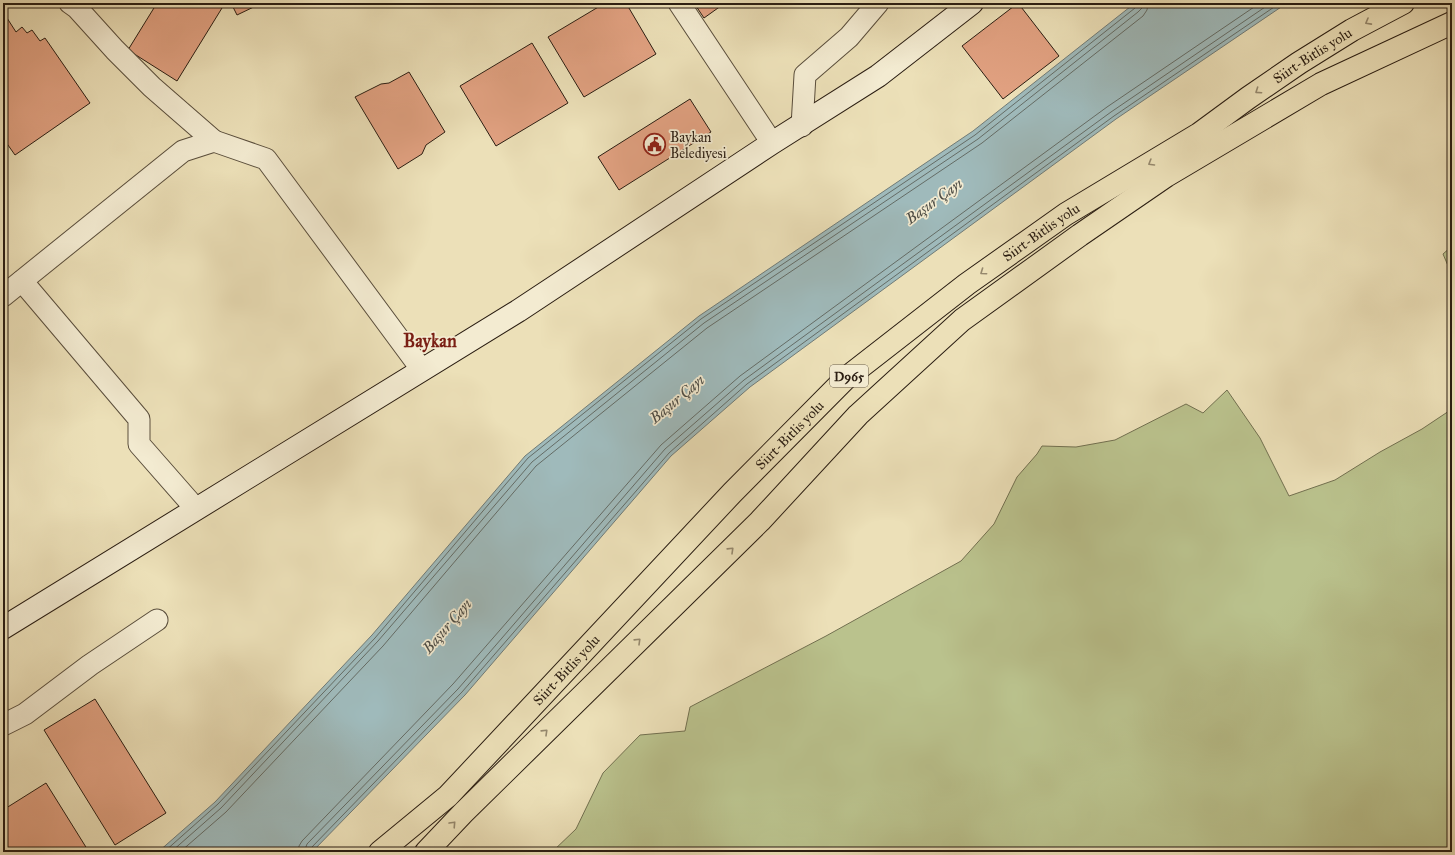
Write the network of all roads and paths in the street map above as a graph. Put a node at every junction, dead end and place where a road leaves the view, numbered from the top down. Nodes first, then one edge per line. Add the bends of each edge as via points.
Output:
1 (70, 3) edge
2 (679, 3) edge
3 (878, 3) edge
4 (972, 3) edge
5 (1403, 3) edge
6 (1452, 23) edge
7 (802, 126) junction
8 (214, 141) junction
9 (772, 143) junction
10 (22, 281) junction
11 (3, 296) edge
12 (422, 370) junction
13 (196, 509) junction
14 (157, 620) dead end
15 (3, 628) edge
16 (3, 725) edge
17 (380, 852) edge
18 (426, 852) edge

1 - 8 street via 78,8 152,87
2 - 9 street
3 - 7 street via 849,38 805,75
4 - 7 main road via 878,76
5 -> 17 highway, Siirt-Bitlis yolu / D965 via 1352,30 1299,63 1200,134 1066,214 967,284 845,379 732,493 448,796
18 -> 6 highway, Siirt-Bitlis yolu / D965 via 760,522 858,415 962,320 1166,176 1321,84
7 - 9 main road
8 - 10 street via 183,151
8 - 12 street via 266,159
9 - 12 main road via 518,311
10 - 11 street
10 - 13 street via 138,419 139,444
12 - 13 main road
13 - 15 main road
14 - 16 street via 90,665 25,714

